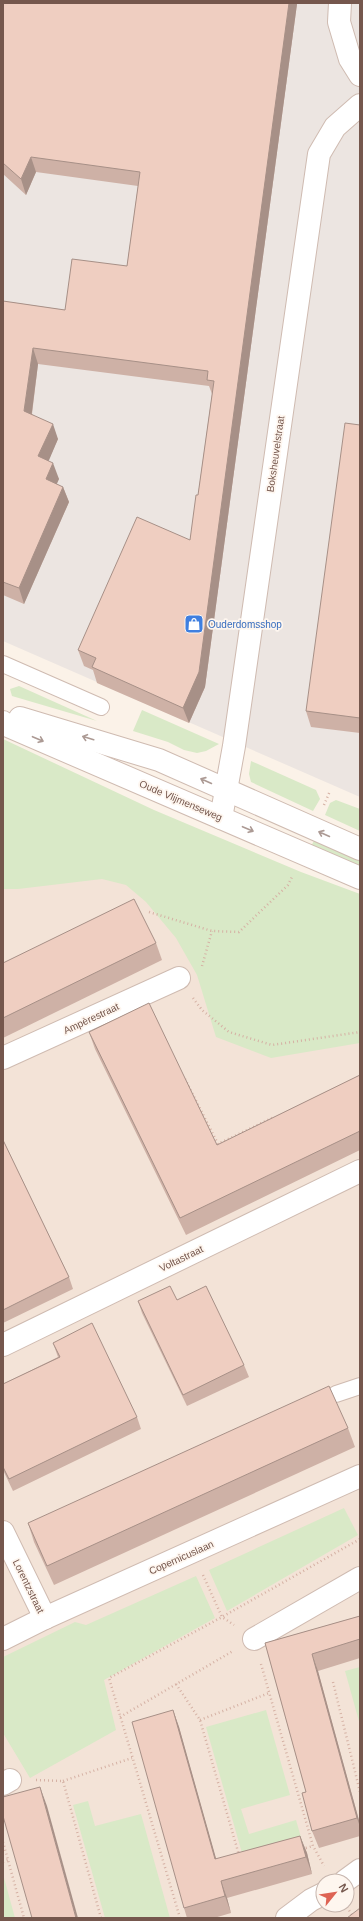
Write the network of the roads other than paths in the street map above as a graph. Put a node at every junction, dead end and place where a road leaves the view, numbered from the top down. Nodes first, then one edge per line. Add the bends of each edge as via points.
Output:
1 (340, 3) edge
2 (360, 75) edge
3 (360, 105) edge
4 (3, 664) edge
5 (101, 707) dead end
6 (3, 713) edge
7 (3, 722) edge
8 (226, 790) junction
9 (221, 818) junction
10 (360, 850) edge
11 (360, 878) edge
12 (179, 978) road end
13 (3, 1058) edge
14 (360, 1171) edge
15 (3, 1345) edge
16 (360, 1386) edge
17 (336, 1394) dead end
18 (360, 1476) edge
19 (3, 1532) edge
20 (360, 1578) edge
21 (45, 1618) junction
22 (254, 1639) road end
23 (3, 1640) edge
24 (315, 1898) edge
25 (287, 1918) edge

1 - 2 street via 339,22 350,59
3 - 8 street, Boksheuvelstraat via 335,127 318,154
4 - 5 lane
8 -> 6 street via 159,760
7 -> 9 street, Oude Vlijmenseweg
8 - 9 street, Boksheuvelstraat
10 -> 8 street
9 -> 11 street, Oude Vlijmenseweg
12 - 13 street, Ampèrestraat
14 - 15 street, Voltastraat
16 - 17 lane
18 - 21 street, Copernicuslaan
19 - 21 street, Lorentzstraat
20 - 22 street
21 - 23 street, Copernicuslaan
24 - 25 street

